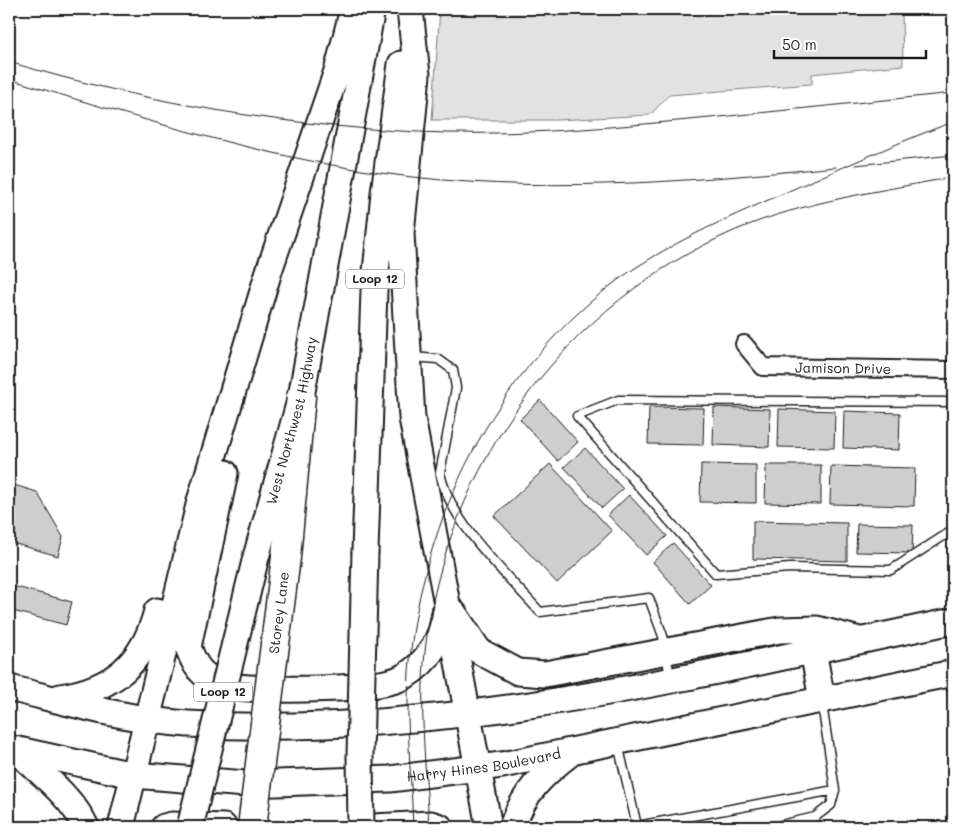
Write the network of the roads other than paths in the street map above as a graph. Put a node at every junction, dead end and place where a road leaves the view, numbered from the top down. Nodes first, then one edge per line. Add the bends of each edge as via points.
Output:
1 (353, 9) edge
2 (372, 9) edge
3 (410, 9) edge
4 (744, 344) dead end
5 (407, 357) junction
6 (241, 365) junction
7 (953, 370) edge
8 (301, 397) junction
9 (953, 402) edge
10 (953, 530) edge
11 (447, 602) junction
12 (953, 622) edge
13 (861, 640) junction
14 (813, 650) junction
15 (666, 652) junction
16 (670, 680) junction
17 (952, 681) edge
18 (9, 688) edge
19 (52, 699) junction
20 (822, 700) junction
21 (468, 713) junction
22 (147, 720) junction
23 (617, 741) junction
24 (12, 749) edge
25 (575, 750) junction
26 (478, 769) junction
27 (133, 775) junction
28 (835, 790) junction
29 (86, 827) edge
30 (121, 827) edge
31 (164, 827) edge
32 (190, 827) edge
33 (224, 827) edge
34 (252, 827) edge
35 (361, 827) edge
36 (372, 827) edge
37 (440, 827) edge
38 (488, 827) edge
39 (512, 827) edge
40 (772, 827) edge

1 - 6 main road via 338,68 269,271
2 - 8 main road, West Northwest Highway / Loop 12
3 - 5 main road via 417,75 401,233
3 - 35 main road, Loop 12, bridge via 374,291 360,755
4 - 7 street, Jamison Drive via 763,367
5 - 11 main road via 412,418
5 - 15 lane via 438,359 452,370 456,388 440,473 442,483 470,535 540,612 649,598
6 - 11 main road via 234,435 188,646 197,669 210,679 236,687 332,689 403,678 435,648 444,628
6 - 19 main road via 211,409 146,644 132,664 113,679 86,693
6 - 22 main road via 184,562
8 - 32 main road, West Northwest Highway / Loop 12, bridge via 256,557
8 - 34 highway, Storey Lane, bridge via 286,557
9 - 10 lane via 618,400 577,416 716,574 790,568 891,570
11 - 15 main road via 479,651 518,672 545,674
11 - 21 main road
12 - 13 main road
13 - 14 main road
13 - 15 main road via 817,629 780,630
14 - 16 main road
14 - 20 main road
15 - 16 lane
16 - 21 main road
17 - 20 main road, Harry Hines Boulevard
18 - 19 main road
19 - 22 main road
20 - 23 main road, Harry Hines Boulevard
20 - 28 lane
21 - 22 main road via 408,722 350,725 236,726
21 - 26 main road
22 - 27 main road
23 - 25 main road, Harry Hines Boulevard
23 - 28 lane via 637,826
24 - 27 main road, Harry Hines Boulevard
24 - 29 main road via 58,790
25 - 26 main road, Harry Hines Boulevard
25 - 39 main road via 546,772 530,791
26 - 27 main road, Harry Hines Boulevard via 390,780 318,783 246,784
26 - 38 main road
27 - 30 main road
28 - 40 lane via 831,805 816,818
31 - 33 main road
36 - 37 main road via 431,824

